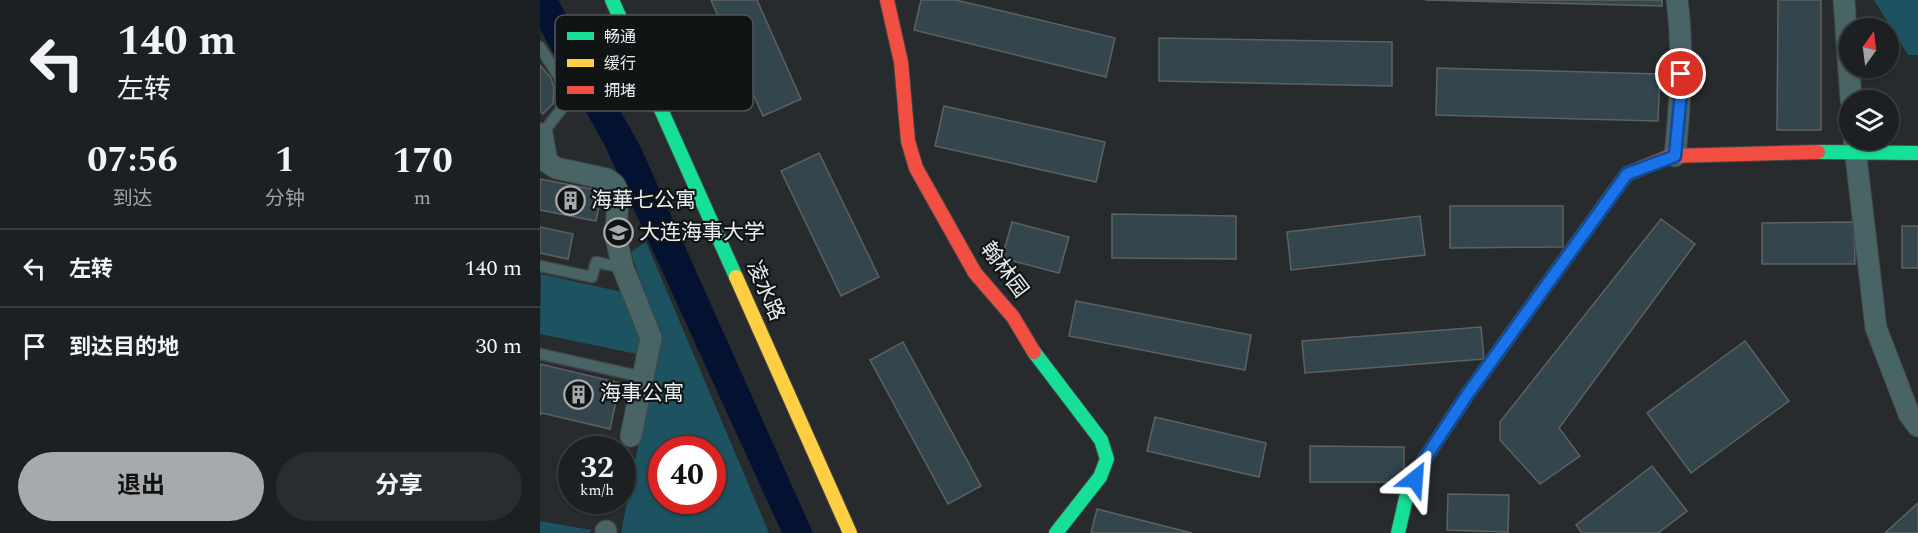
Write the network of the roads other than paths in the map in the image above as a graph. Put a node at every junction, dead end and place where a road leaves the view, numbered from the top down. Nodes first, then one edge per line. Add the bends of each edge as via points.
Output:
1 (612, 0) edge
2 (886, 0) edge
3 (1677, 0) edge
4 (1844, 0) edge
5 (619, 15) edge
6 (540, 47) edge
7 (555, 70) edge
8 (1850, 90) edge
9 (560, 111) edge
10 (662, 111) edge
11 (541, 134) edge
12 (1839, 146) edge
13 (1855, 150) edge
14 (1894, 150) edge
15 (1918, 153) edge
16 (1675, 156) junction
17 (548, 166) edge
18 (540, 266) edge
19 (623, 268) junction
20 (540, 354) edge
21 (643, 377) junction
22 (1918, 426) edge
23 (631, 436) dead end
24 (850, 533) edge
25 (1056, 533) edge
26 (1398, 533) edge

1 - 5 street, 凌水路
2 - 25 street, 翰林园 via 901,62 908,141 916,168 975,273 1013,317 1038,359 1101,440 1107,459 1100,477
3 - 16 street via 1681,92
4 - 8 street
6 - 7 lane
9 - 11 lane
10 - 24 street, 凌水路
11 - 17 street
12 - 16 street
13 - 22 street via 1876,328 1909,414
14 - 15 street
16 - 26 street via 1627,174 1424,460 1406,498
17 - 19 street via 614,184 618,192 616,238
18 - 19 lane via 592,277 596,262
19 - 21 street via 651,338
20 - 21 lane
21 - 23 street

